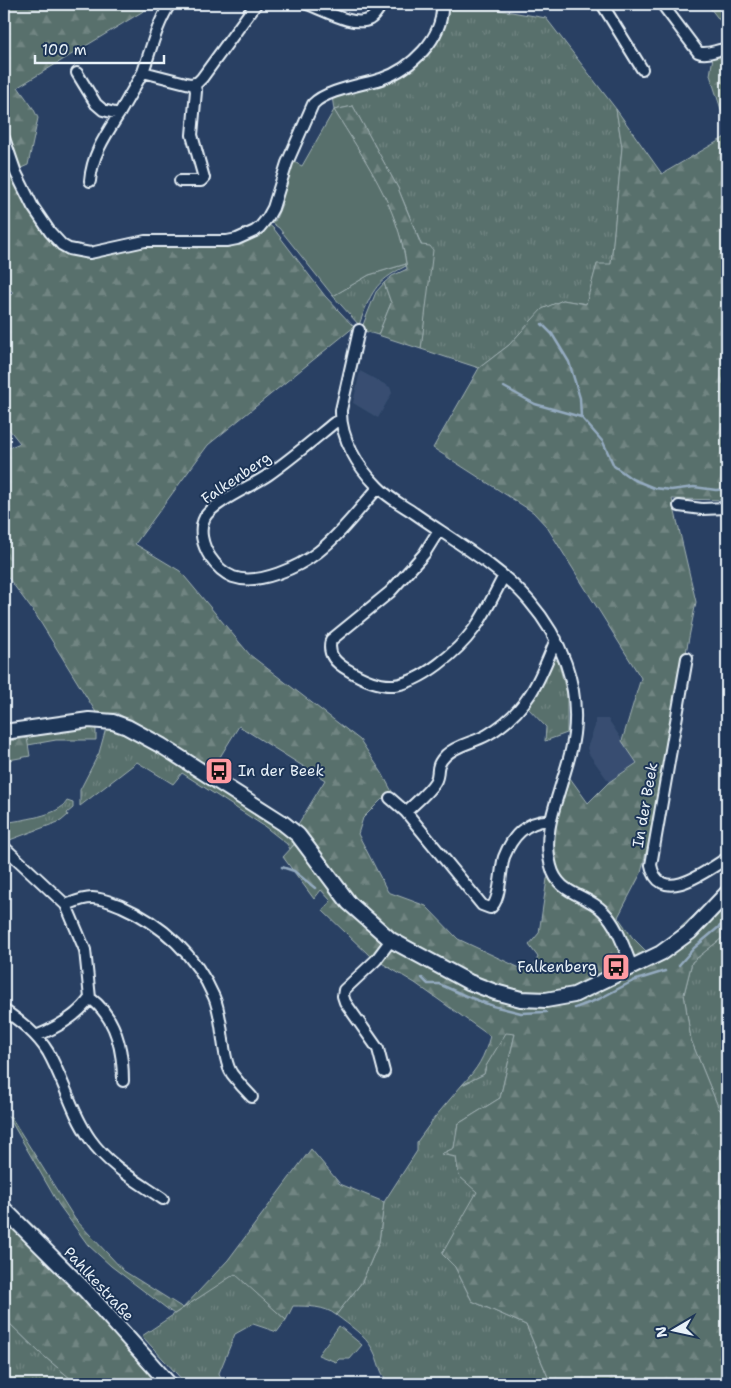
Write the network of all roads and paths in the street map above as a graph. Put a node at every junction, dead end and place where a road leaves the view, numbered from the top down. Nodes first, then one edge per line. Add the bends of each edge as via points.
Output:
1 (170, 4) edge
2 (256, 4) edge
3 (307, 4) edge
4 (379, 4) edge
5 (442, 4) edge
6 (602, 4) edge
7 (662, 4) edge
8 (727, 49) edge
9 (642, 69) dead end
10 (143, 72) junction
11 (77, 73) dead end
12 (194, 83) junction
13 (119, 114) junction
14 (4, 138) edge
15 (180, 181) dead end
16 (90, 182) dead end
17 (360, 330) dead end
18 (341, 420) junction
19 (378, 488) junction
20 (679, 506) dead end
21 (727, 508) edge
22 (439, 530) junction
23 (504, 576) junction
24 (556, 639) junction
25 (687, 658) dead end
26 (4, 732) edge
27 (390, 798) dead end
28 (406, 812) junction
29 (550, 821) junction
30 (4, 847) edge
31 (727, 858) edge
32 (727, 893) edge
33 (66, 906) junction
34 (391, 940) junction
35 (632, 967) junction
36 (90, 998) junction
37 (4, 1010) edge
38 (36, 1036) junction
39 (384, 1072) dead end
40 (123, 1081) dead end
41 (252, 1097) dead end
42 (163, 1199) dead end
43 (4, 1209) edge
44 (169, 1384) edge

1 - 10 street via 162,17
2 - 12 street via 202,78
3 - 4 street via 342,18 361,21 372,18
5 - 14 street via 441,20 429,44 413,60 384,78 334,92 313,104 287,163 271,212 260,227 237,239 145,241 90,253 68,249 50,232 33,207
6 - 9 street
7 - 8 street via 698,52 705,54
10 - 12 street
10 - 13 street
11 - 13 street via 96,104 103,110
12 - 15 street via 192,135 204,178 201,181
13 - 16 street via 98,147
17 - 18 street
18 - 19 street via 356,459
18 - 19 street, Falkenberg via 267,476 208,512 202,528 208,552 220,569 240,578 258,578 288,570 318,552
19 - 22 street
20 - 21 street via 702,510
22 - 23 street
22 - 23 street via 424,554 390,592 331,640 330,652 341,666 361,677 386,684 402,683 428,671 445,660 475,629
23 - 24 street via 530,601
24 - 28 street via 538,683 525,702 498,728 480,739 454,748 438,764 436,781
24 - 29 street via 570,674 575,721 570,756
25 - 31 street, In der Beek via 651,865 653,875 663,884 677,884 697,878
26 - 34 street via 89,720 113,722 143,735 283,823 298,836 349,903
27 - 28 street
28 - 29 street via 482,904 490,908 496,903 504,858 513,840 534,823
29 - 35 street via 549,856 556,879 604,911 618,932
30 - 33 street
32 - 35 street via 676,944
33 - 36 street via 85,950
33 - 41 street via 90,898 104,899 157,926 178,944 194,962 213,995 231,1073
34 - 35 street via 484,988 533,1001 574,995
34 - 39 street via 343,996 378,1050
36 - 38 street via 68,1020
36 - 40 street via 99,1004 113,1026 121,1054
37 - 38 street
38 - 42 street via 48,1052 74,1112 100,1152 115,1167
43 - 44 street, Pahlkestraße via 86,1291

